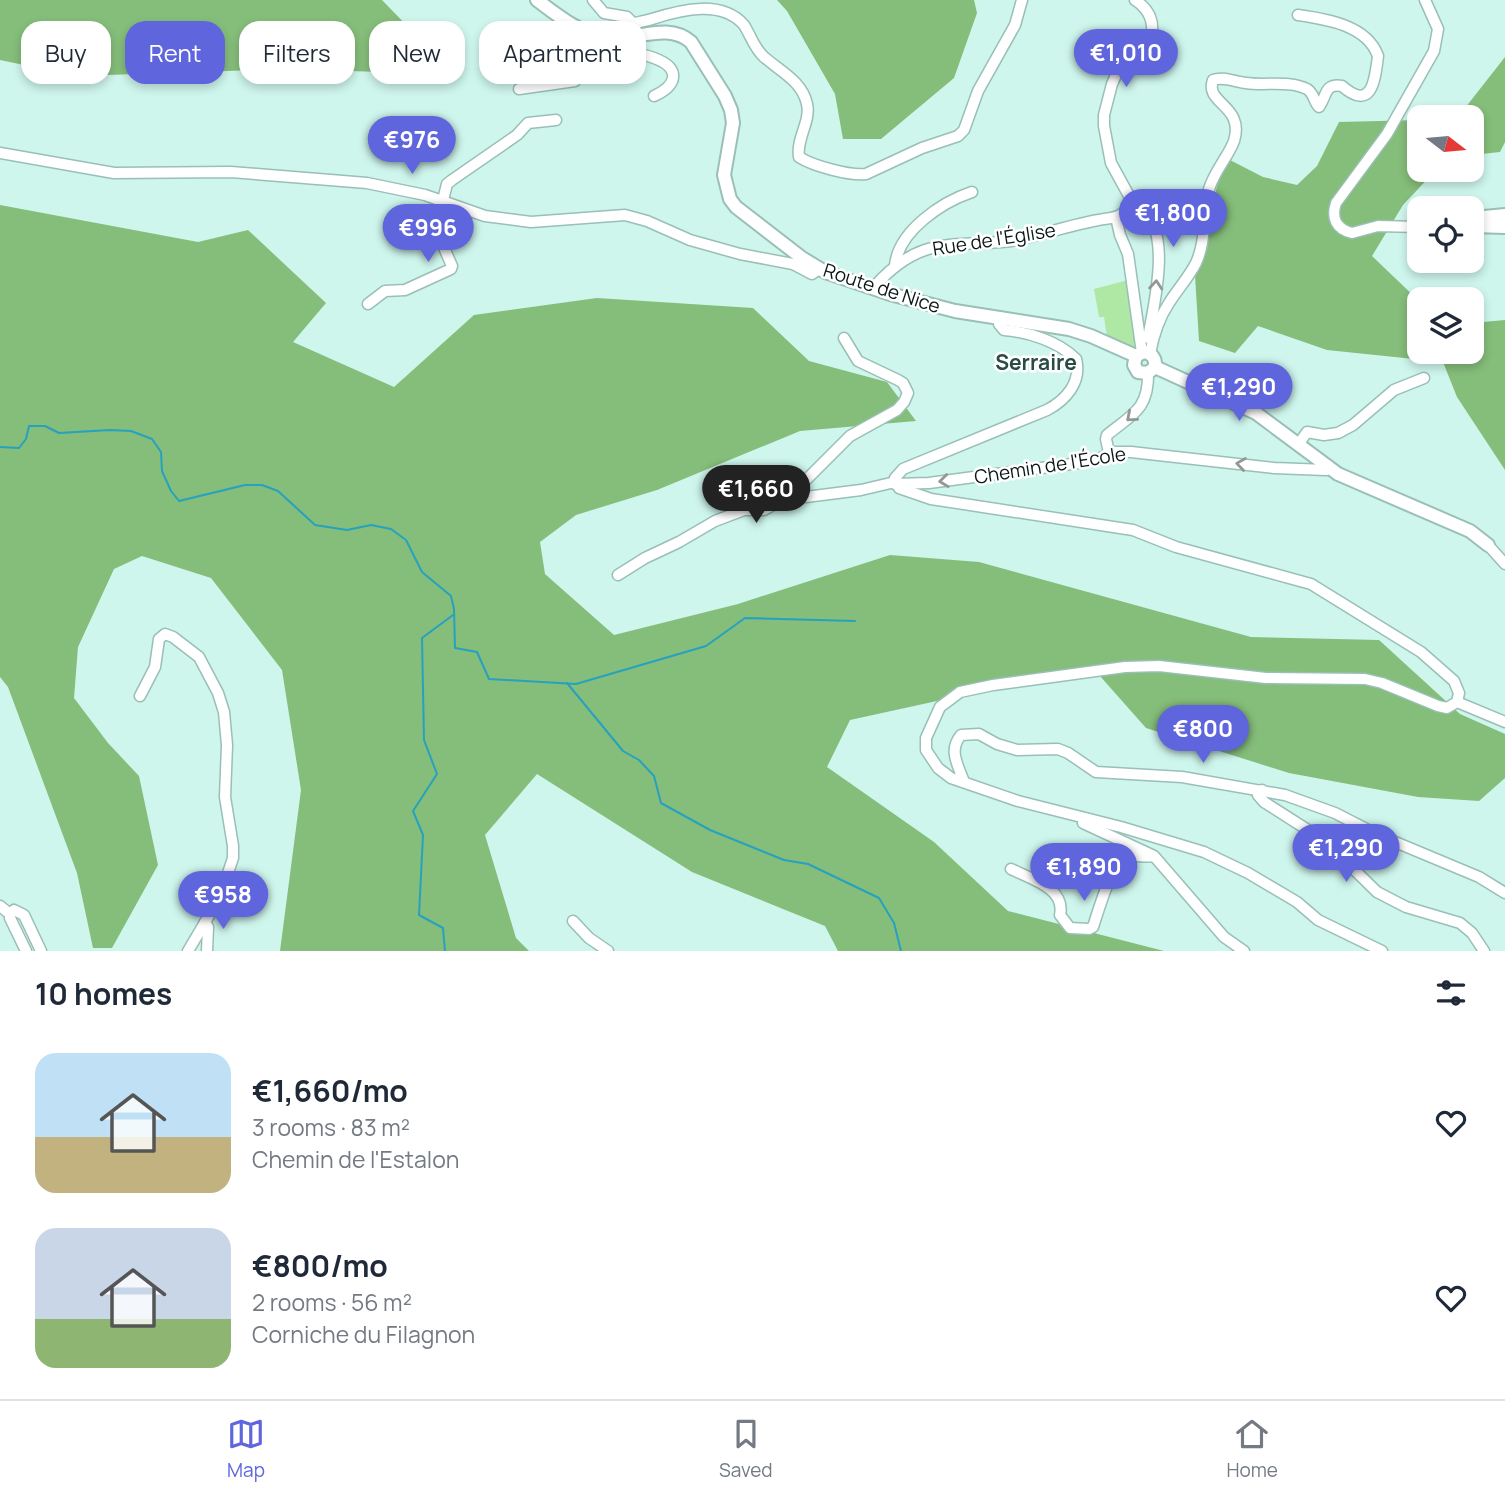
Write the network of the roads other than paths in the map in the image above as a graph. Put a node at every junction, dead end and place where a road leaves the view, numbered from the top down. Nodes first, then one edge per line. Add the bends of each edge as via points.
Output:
1 (537, 0) edge
2 (593, 0) edge
3 (1023, 0) edge
4 (1135, 0) edge
5 (1425, 0) edge
6 (1298, 15) dead end
7 (567, 21) edge
8 (631, 21) edge
9 (644, 21) edge
10 (646, 35) edge
11 (646, 56) edge
12 (554, 84) edge
13 (519, 89) dead end
14 (654, 96) dead end
15 (556, 120) dead end
16 (0, 153) edge
17 (972, 192) dead end
18 (443, 201) junction
19 (1146, 212) junction
20 (1505, 215) edge
21 (1116, 217) junction
22 (1484, 217) edge
23 (1484, 225) edge
24 (1407, 227) edge
25 (1505, 227) edge
26 (895, 266) junction
27 (819, 269) junction
28 (873, 288) junction
29 (368, 304) dead end
30 (1000, 317) junction
31 (844, 338) dead end
32 (1146, 359) junction
33 (1424, 378) dead end
34 (1298, 445) junction
35 (1108, 453) junction
36 (1329, 468) junction
37 (895, 483) junction
38 (791, 500) junction
39 (1488, 545) joint
40 (1505, 564) edge
41 (618, 575) dead end
42 (140, 696) dead end
43 (1457, 702) junction
44 (1505, 722) edge
45 (964, 782) junction
46 (1262, 790) junction
47 (1062, 811) junction
48 (1154, 856) junction
49 (1011, 869) dead end
50 (1505, 893) edge
51 (0, 906) edge
52 (10, 914) junction
53 (573, 921) dead end
54 (205, 922) junction
55 (26, 951) edge
56 (41, 951) edge
57 (188, 951) edge
58 (207, 951) edge
59 (608, 951) edge
60 (1244, 951) edge
61 (1382, 951) edge
62 (1484, 951) edge

1 - 7 main road, Route de Nice
2 - 8 street via 604,13
3 - 9 street via 964,130 858,175 799,156 806,100 791,77 755,48 732,11 704,3
4 - 19 street via 1150,15 1151,38 1133,48 1120,66 1104,126 1113,167 1128,194
5 - 24 street via 1438,29 1434,51 1387,134 1333,211 1338,226 1352,233 1378,226
6 - 32 street via 1332,21 1369,41 1378,56 1372,89 1364,96 1331,86 1319,107 1305,88 1215,78 1211,83 1214,97 1234,118 1234,139 1210,186 1195,264 1163,313
10 - 27 main road, Route de Nice via 668,33 691,42 731,110 724,174 730,198 758,225
11 - 14 street via 657,59 674,78 671,86
12 - 13 street
15 - 18 street via 528,123 447,184
16 - 18 street via 114,173 231,172 323,178
17 - 26 street via 943,204 923,220 900,249
18 - 27 street via 485,216 531,222 625,215 690,240 793,264 810,274
18 - 29 street via 442,213 453,231 445,250 451,269 405,290 385,292
19 - 21 street, Rue de l'Église via 1130,207
32 -> 19 street via 1158,264 1155,227
20 - 22 main road
21 - 26 street, Rue de l'Église via 1011,241 935,247
21 - 32 street via 1128,254
23 - 25 main road
26 - 28 street, Rue de l'Église
27 - 28 main road, Route de Nice
28 - 30 main road, Route de Nice via 942,308
30 - 32 main road, Route de Nice via 1069,329
30 - 37 street via 1004,330 1026,333 1071,354 1077,365 1071,389 1047,410 903,469
31 - 38 street via 858,361 903,383 908,393 897,410 845,440
32 - 34 main road, Route de Nice via 1256,413
32 -> 35 street via 1147,390 1139,409 1107,435
33 - 34 street via 1394,390 1353,425 1330,435 1307,432
34 - 36 main road, Route de Nice
36 -> 35 street, Chemin de l'École
35 -> 37 street, Chemin de l'École via 1096,460 1007,474
36 - 39 main road, Route de Nice via 1469,531
37 - 38 street
37 - 43 street via 903,491 931,499 1133,530 1311,584 1421,652 1454,681 1460,693
38 - 41 street via 715,521
39 - 40 street
42 - 54 street via 155,667 159,639 165,634 196,654 224,712 225,797 233,858 220,897
43 - 44 street
43 - 45 street via 1447,708 1438,706 1365,680 1266,678 1158,666 993,685 960,692 943,703 926,738 926,750 938,768
45 - 46 street via 954,745 961,735 972,733 1017,750 1049,748 1068,753 1096,772 1160,774
45 - 47 street
46 - 50 street via 1335,813
46 - 62 street via 1258,796 1264,802 1325,841 1377,892 1406,907 1460,923
47 - 48 street
47 - 61 street via 1204,852 1297,902 1318,920
48 - 49 street via 1129,856 1119,861 1089,929 1070,928 1060,915 1057,895
48 - 60 street via 1224,937
51 - 52 street
52 - 55 street
52 - 56 street via 15,910 24,915
53 - 59 street
54 - 57 street
54 - 58 street

